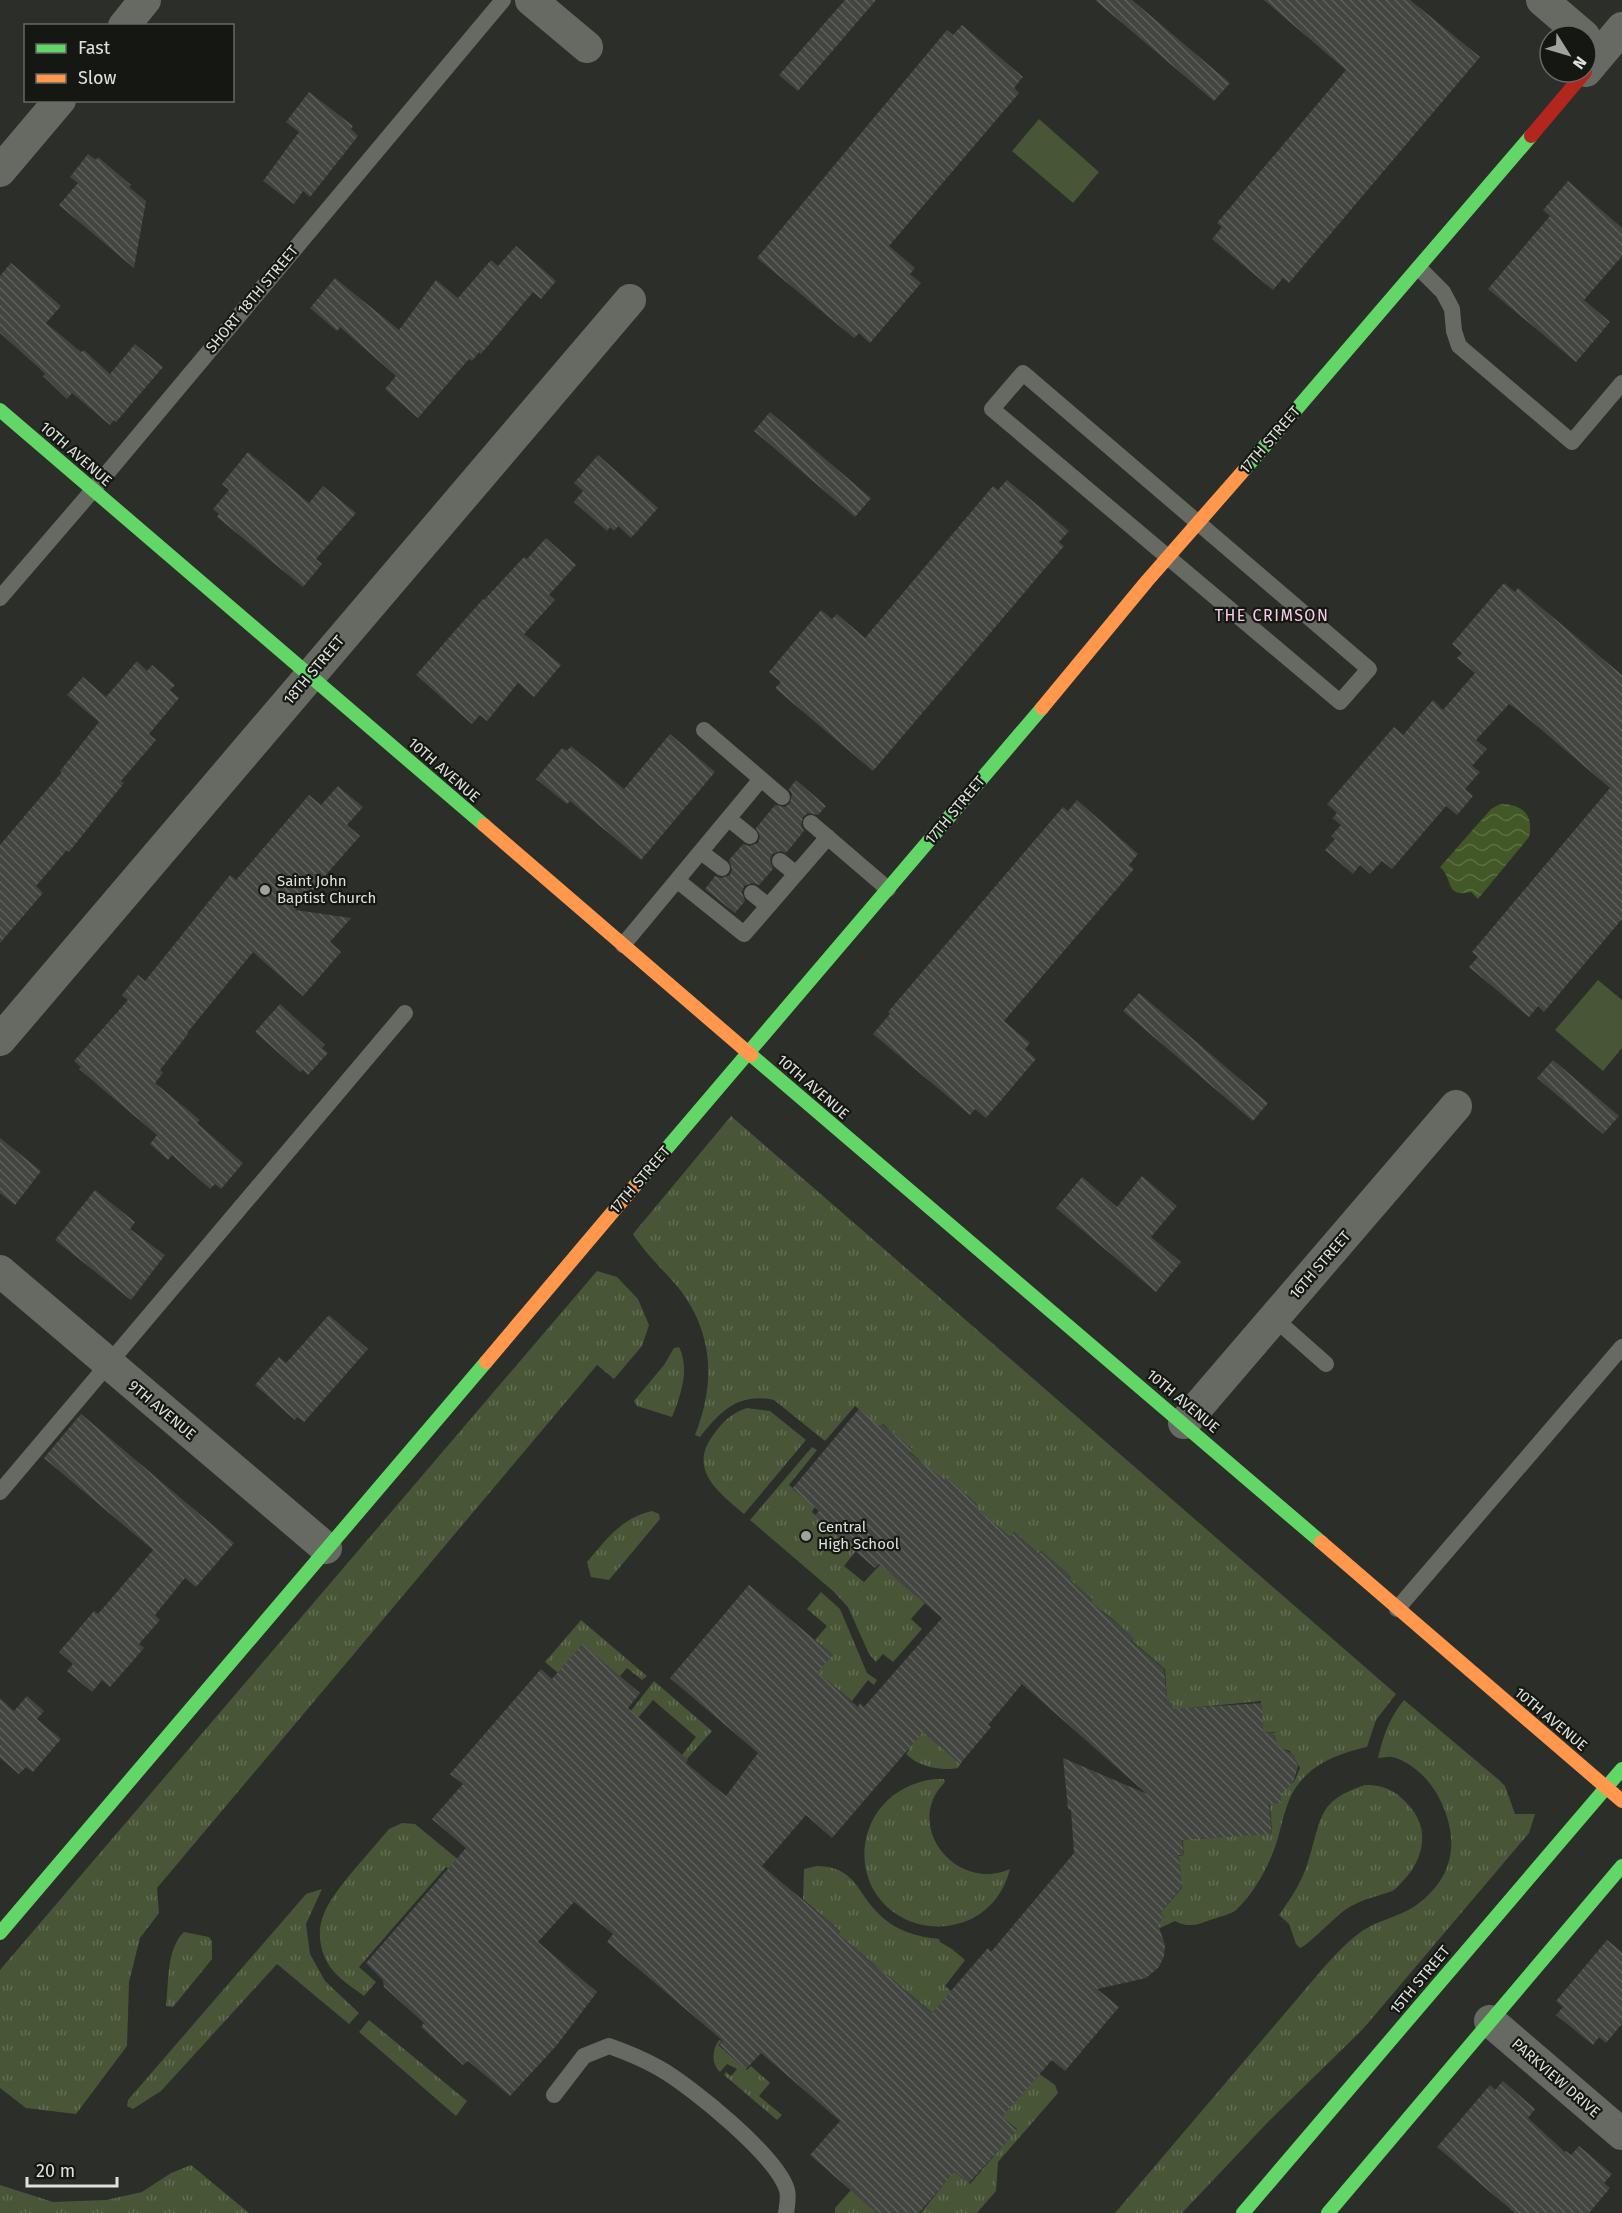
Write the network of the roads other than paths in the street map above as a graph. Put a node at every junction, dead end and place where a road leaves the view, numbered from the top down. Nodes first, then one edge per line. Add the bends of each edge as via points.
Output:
1 (145, 0) edge
2 (503, 0) edge
3 (531, 0) edge
4 (1542, 0) edge
5 (126, 24) edge
6 (1564, 24) edge
7 (1622, 28) edge
8 (587, 47) dead end
9 (1598, 52) edge
10 (1571, 84) edge
11 (58, 102) edge
12 (0, 171) edge
13 (1419, 268) junction
14 (630, 300) dead end
15 (1622, 383) edge
16 (0, 410) edge
17 (93, 490) junction
18 (1198, 522) junction
19 (1167, 558) junction
20 (0, 598) edge
21 (309, 676) junction
22 (704, 730) dead end
23 (762, 779) junction
24 (782, 797) dead end
25 (729, 819) junction
26 (812, 823) dead end
27 (750, 836) dead end
28 (828, 837) junction
29 (701, 852) junction
30 (780, 861) dead end
31 (722, 868) dead end
32 (796, 874) junction
33 (678, 881) junction
34 (888, 889) junction
35 (752, 893) dead end
36 (768, 906) junction
37 (623, 945) junction
38 (405, 1013) dead end
39 (0, 1040) edge
40 (749, 1053) junction
41 (1456, 1107) dead end
42 (0, 1271) edge
43 (1274, 1318) junction
44 (1622, 1347) edge
45 (108, 1364) junction
46 (1326, 1364) dead end
47 (1184, 1423) junction
48 (0, 1492) edge
49 (326, 1548) junction
50 (1397, 1609) junction
51 (1622, 1769) edge
52 (1606, 1787) junction
53 (1622, 1802) edge
54 (1622, 1866) edge
55 (0, 1934) edge
56 (1490, 2021) junction
57 (554, 2095) dead end
58 (1622, 2134) edge
59 (786, 2213) edge
60 (1243, 2213) edge
61 (1328, 2213) edge

1 - 5 street
2 - 17 lane, SHORT 18TH STREET
3 - 8 street
4 - 6 street
7 - 9 street, 17TH STREET
10 - 13 main road, 17TH STREET
11 - 12 street
13 - 15 lane via 1443,291 1452,309 1459,346 1572,442
13 - 18 main road, 17TH STREET
14 - 21 street, 18TH STREET
16 - 17 main road, 10TH AVENUE
17 - 20 lane, SHORT 18TH STREET
17 - 21 main road, 10TH AVENUE
18 - 19 main road, 17TH STREET
18 - 19 lane via 1369,669 1340,702
18 - 19 lane via 1023,372 992,409
19 - 34 main road, 17TH STREET
21 - 37 main road, 10TH AVENUE
21 - 39 street, 18TH STREET
22 - 23 lane
23 - 24 lane
23 - 25 lane
25 - 27 lane
25 - 29 lane
26 - 28 lane
28 - 32 lane
28 - 34 lane
29 - 31 lane
29 - 33 lane
30 - 32 lane
32 - 36 lane
33 - 36 lane via 744,934
33 - 37 lane
34 - 40 main road, 17TH STREET
35 - 36 lane
37 - 40 main road, 10TH AVENUE
38 - 45 lane
40 - 47 main road, 10TH AVENUE
40 - 49 main road, 17TH STREET
41 - 43 street, 16TH STREET
42 - 45 street, 9TH AVENUE
43 - 46 lane
43 - 47 street, 16TH STREET
44 - 50 lane
45 - 48 lane
45 - 49 street, 9TH AVENUE
47 - 50 main road, 10TH AVENUE
49 - 55 main road, 17TH STREET
50 - 52 main road, 10TH AVENUE
51 - 52 main road, 15TH STREET
52 - 53 main road, 10TH AVENUE
52 - 60 main road, 15TH STREET
54 - 56 main road
56 - 58 street, PARKVIEW DRIVE
56 - 61 main road
57 - 59 lane via 584,2056 609,2046 661,2069 721,2114 776,2167 787,2191

